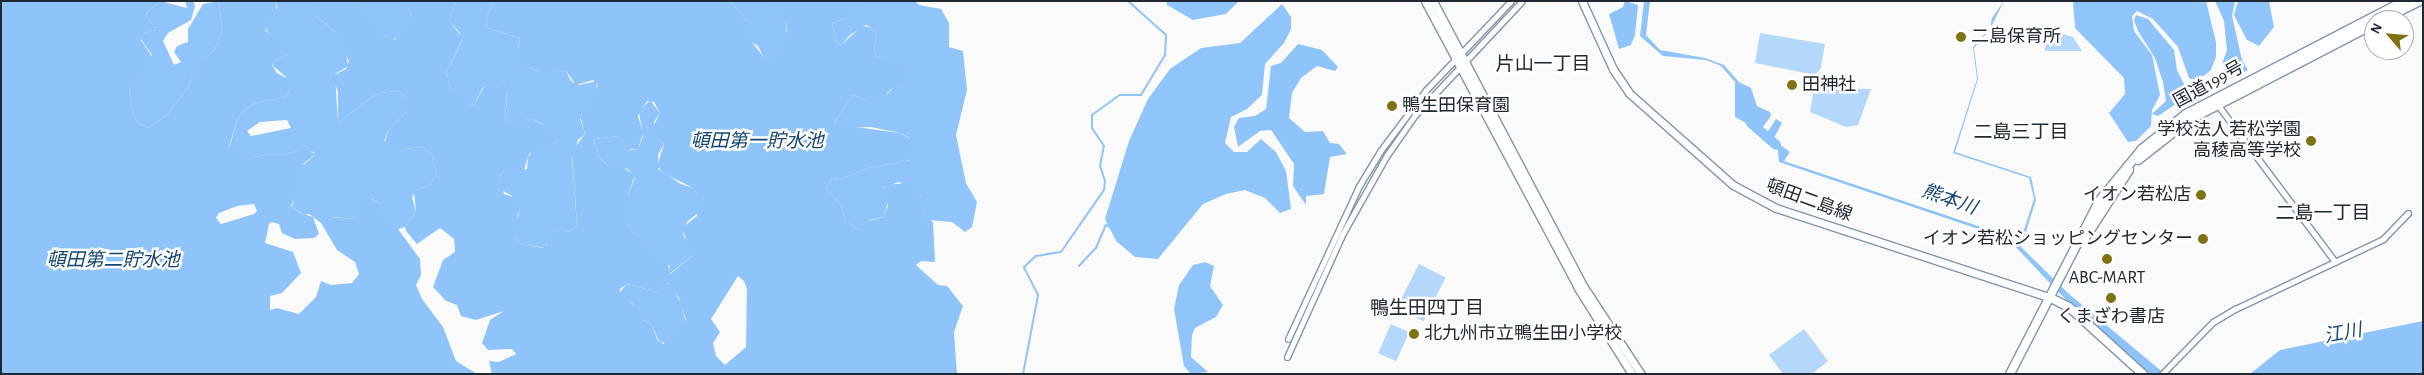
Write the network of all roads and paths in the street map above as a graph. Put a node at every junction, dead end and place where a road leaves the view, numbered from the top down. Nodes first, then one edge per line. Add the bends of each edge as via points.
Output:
1 (1424, 1) edge
2 (1434, 1) edge
3 (1511, 1) edge
4 (1522, 1) edge
5 (1582, 1) edge
6 (2404, 1) edge
7 (2420, 1) edge
8 (2402, 10) edge
9 (2364, 29) edge
10 (1462, 52) junction
11 (1454, 59) junction
12 (1465, 60) junction
13 (1458, 68) junction
14 (2217, 101) junction
15 (2408, 213) dead end
16 (2335, 262) junction
17 (2054, 294) junction
18 (1288, 339) dead end
19 (1287, 357) dead end
20 (1632, 374) edge
21 (1641, 374) edge
22 (2010, 374) edge
23 (2015, 374) edge
24 (2143, 374) edge
25 (2162, 374) edge

1 - 11 main road
2 - 10 main road
3 - 10 street
4 - 12 street
5 - 17 main road, 頓田二島線 via 1613,69 1628,93 1733,185 1776,208
6 - 14 highway, 国道199号
7 - 8 highway
9 - 14 highway, 国道199号
10 - 11 street
10 - 12 main road
11 - 13 main road
11 - 18 street via 1426,90 1359,186
12 - 13 street
12 - 21 main road via 1582,284
13 - 19 street via 1415,115 1365,189
13 - 20 main road via 1578,288
14 - 16 street
14 - 17 highway, 国道199号 via 2168,135 2128,171
15 - 16 street via 2383,239
16 - 25 street via 2213,322
17 - 22 highway
17 - 23 highway
17 - 24 highway

